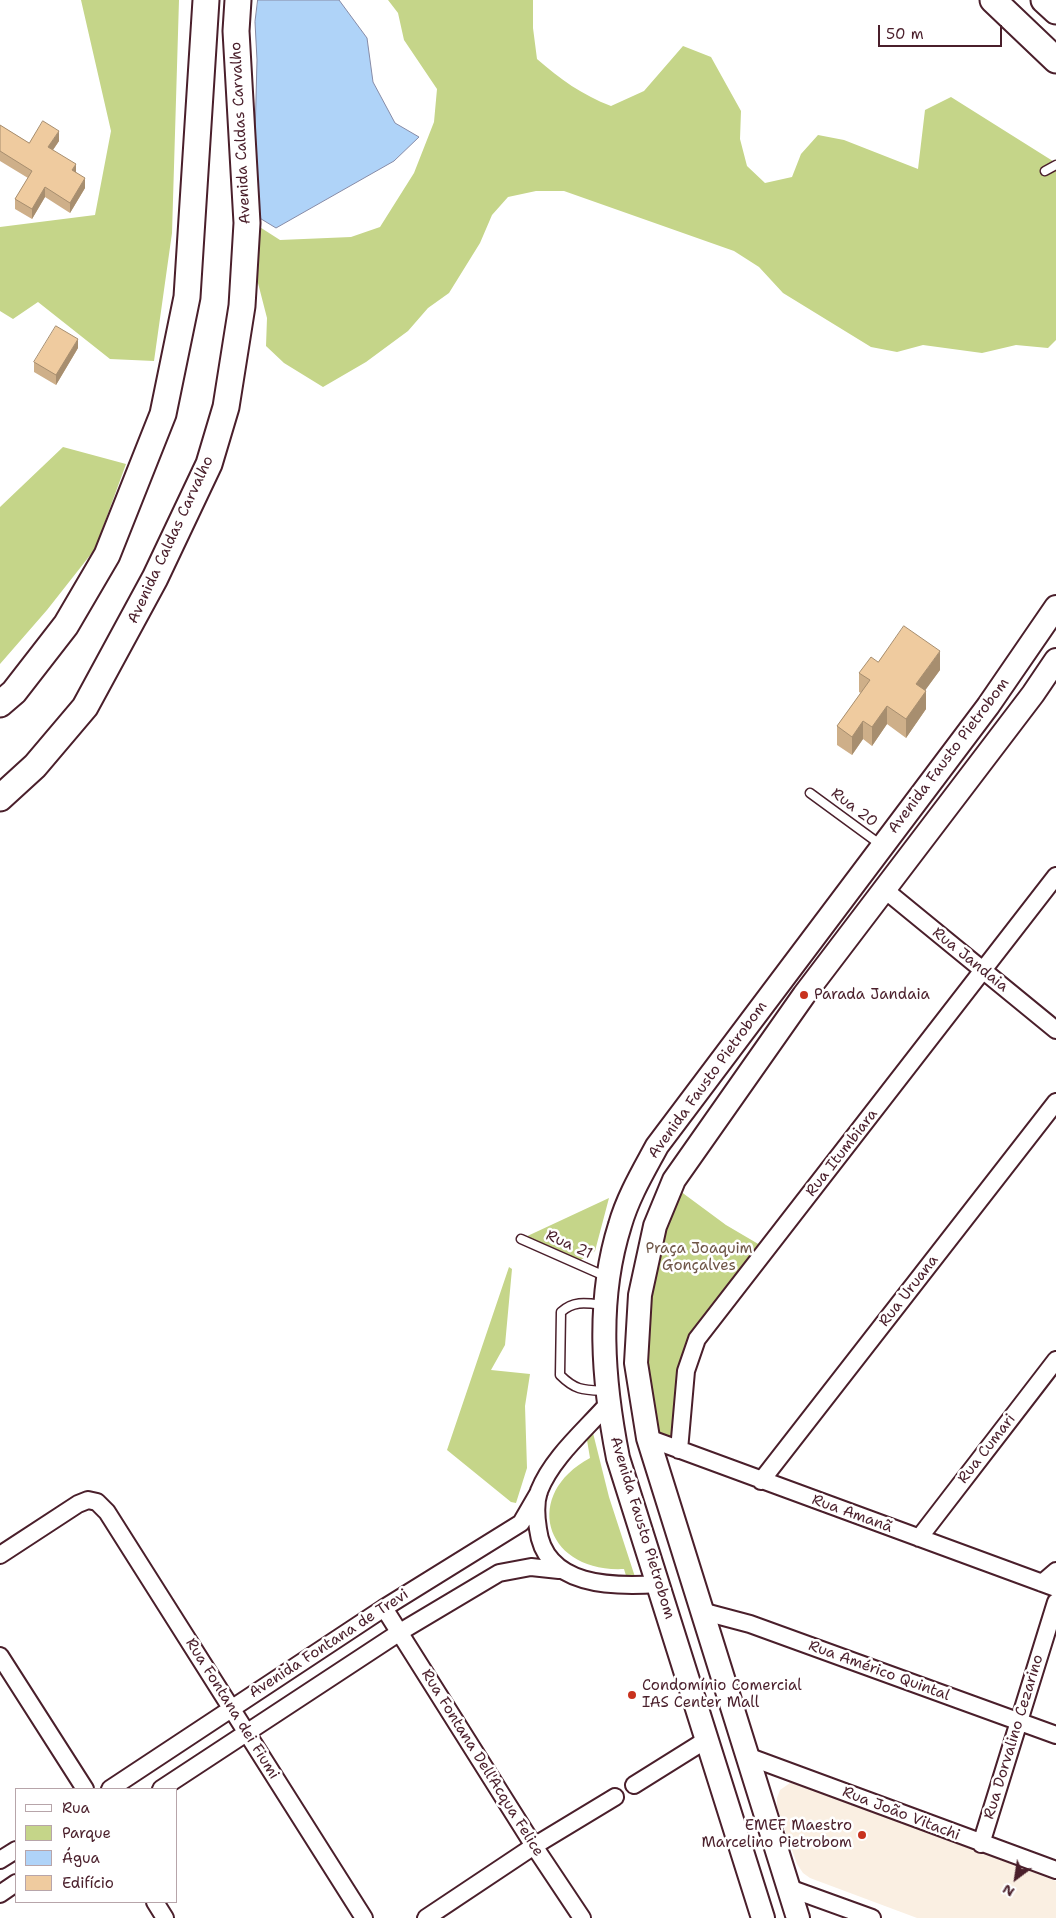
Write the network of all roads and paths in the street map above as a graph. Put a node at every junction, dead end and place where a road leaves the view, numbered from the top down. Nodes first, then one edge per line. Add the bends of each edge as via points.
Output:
1 (206, 0) edge
2 (238, 0) edge
3 (993, 0) edge
4 (1044, 0) edge
5 (1056, 12) edge
6 (1056, 60) edge
7 (1056, 164) edge
8 (1045, 171) dead end
9 (1056, 607) edge
10 (1056, 660) edge
11 (0, 704) edge
12 (810, 793) dead end
13 (0, 798) edge
14 (881, 846) junction
15 (1056, 876) edge
16 (885, 890) junction
17 (983, 971) junction
18 (1056, 1030) edge
19 (1056, 1102) edge
20 (521, 1239) dead end
21 (607, 1277) junction
22 (605, 1305) junction
23 (1056, 1360) edge
24 (606, 1398) junction
25 (648, 1438) junction
26 (679, 1450) junction
27 (761, 1481) junction
28 (539, 1492) junction
29 (919, 1538) junction
30 (0, 1555) edge
31 (559, 1570) junction
32 (1056, 1571) edge
33 (658, 1584) junction
34 (1049, 1585) edge
35 (1056, 1602) edge
36 (384, 1608) junction
37 (701, 1611) junction
38 (400, 1632) junction
39 (0, 1656) edge
40 (231, 1707) junction
41 (1019, 1722) junction
42 (247, 1734) junction
43 (1056, 1736) edge
44 (706, 1740) junction
45 (747, 1756) junction
46 (634, 1785) dead end
47 (84, 1788) edge
48 (111, 1788) edge
49 (162, 1788) edge
50 (615, 1797) dead end
51 (981, 1844) junction
52 (534, 1846) junction
53 (15, 1851) edge
54 (0, 1860) edge
55 (1056, 1870) edge
56 (15, 1884) edge
57 (789, 1888) junction
58 (0, 1894) edge
59 (156, 1903) edge
60 (165, 1918) edge
61 (364, 1918) edge
62 (426, 1918) edge
63 (582, 1918) edge
64 (763, 1918) edge
65 (798, 1918) edge
66 (872, 1918) edge

1 - 11 main road via 187,297 163,414 107,555 66,625 14,692
2 - 13 main road, Avenida Caldas Carvalho via 236,31 248,222 242,306 226,407 209,464 155,578 85,707 35,766
3 - 6 main road
4 - 5 main road
7 - 8 lane
9 - 14 main road, Avenida Fausto Pietrobom via 988,706
10 - 16 main road, Avenida Fausto Pietrobom
12 - 14 lane, Rua 20
14 - 21 main road, Avenida Fausto Pietrobom via 657,1146 632,1192
15 - 17 street, Rua Itumbiara
16 - 17 street, Rua Jandaia
16 - 25 main road, Avenida Fausto Pietrobom via 804,995 674,1180 655,1226 640,1296 636,1364
17 - 18 street, Rua Jandaia
17 - 26 street, Rua Itumbiara via 697,1339 686,1371
19 - 27 street, Rua Uruana
20 - 21 lane, Rua 21
21 - 22 main road, Avenida Fausto Pietrobom
22 - 24 main road, Avenida Fausto Pietrobom
22 - 24 lane via 578,1302 561,1312 560,1375 580,1390
23 - 29 street, Rua Cumari
24 - 28 street, Avenida Fontana de Trevi via 552,1468
24 - 33 main road, Avenida Fausto Pietrobom via 618,1458
25 - 26 street, Rua Amanã
25 - 37 main road, Avenida Fausto Pietrobom
26 - 27 street, Rua Amanã
27 - 29 street, Rua Amanã
28 - 31 street, Avenida Fontana de Trevi via 536,1517 539,1538
28 - 36 street, Avenida Fontana de Trevi via 521,1523
29 - 34 street, Rua Amanã
30 - 40 street, Rua Fontana dei Fiumi via 78,1504 88,1500 97,1502 107,1512
31 - 33 street, Avenida Fontana de Trevi via 592,1582 629,1586
31 - 38 street, Avenida Fontana de Trevi via 531,1567 499,1573
32 - 34 street
33 - 44 main road, Avenida Fausto Pietrobom
35 - 41 street, Rua Dorvalino Cezarino
36 - 38 street, Rua Fontana Dell'Acqua Felice
36 - 40 street, Avenida Fontana de Trevi
37 - 41 street, Rua Américo Quintal via 750,1624
37 - 45 main road, Avenida Fausto Pietrobom
38 - 42 street, Avenida Fontana de Trevi
38 - 52 street, Rua Fontana Dell'Acqua Felice
39 - 47 street
40 - 42 street, Rua Fontana dei Fiumi
40 - 48 street, Avenida Fontana de Trevi
41 - 43 street, Rua Américo Quintal
41 - 51 street, Rua Dorvalino Cezarino
42 - 49 street, Avenida Fontana de Trevi
42 - 61 street, Rua Fontana dei Fiumi
44 - 46 street
44 - 64 main road, Avenida Fausto Pietrobom
45 - 51 street, Rua João Vitachi
45 - 57 main road, Avenida Fausto Pietrobom
50 - 52 street
51 - 55 street, Rua João Vitachi
52 - 62 street
52 - 63 street, Rua Fontana Dell'Acqua Felice
53 - 54 street
56 - 58 street
57 - 65 main road, Avenida Fausto Pietrobom
57 - 66 street
59 - 60 street

